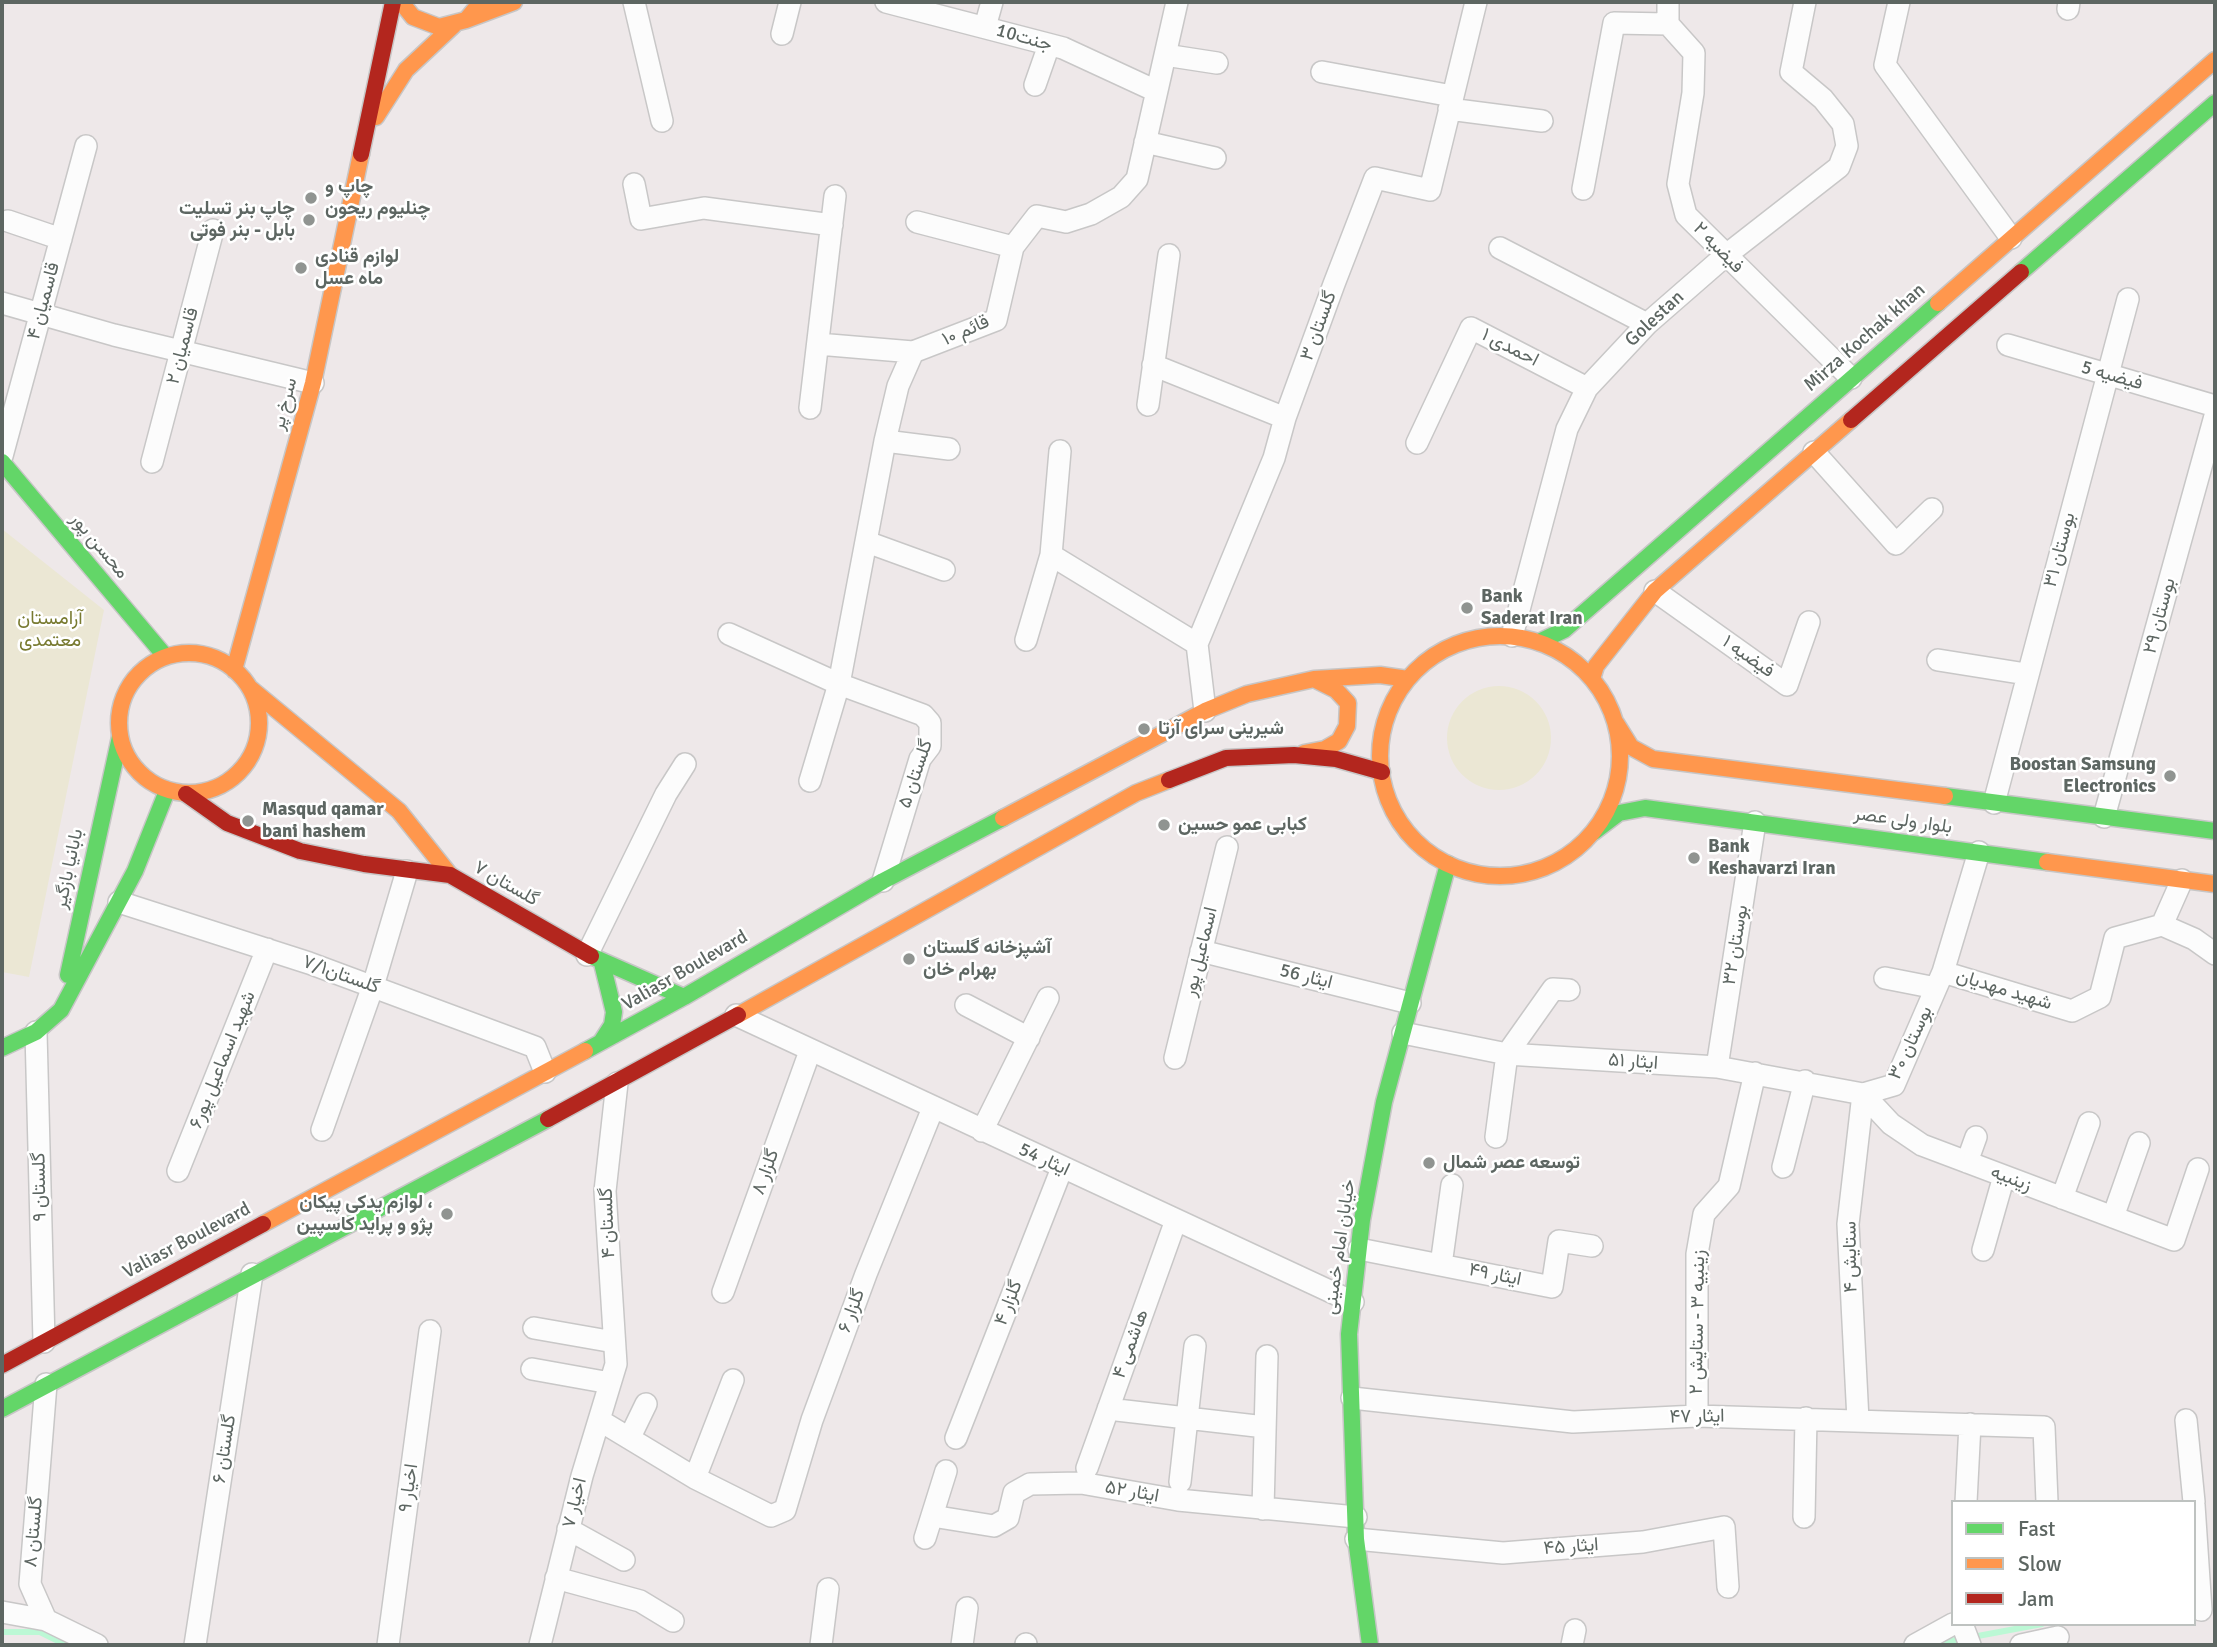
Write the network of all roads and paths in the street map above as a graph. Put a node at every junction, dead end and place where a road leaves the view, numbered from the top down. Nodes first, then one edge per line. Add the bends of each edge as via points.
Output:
1 (393, 2) edge
2 (401, 2) edge
3 (481, 2) edge
4 (514, 2) edge
5 (634, 2) edge
6 (790, 2) edge
7 (886, 2) edge
8 (992, 2) edge
9 (1177, 2) edge
10 (1668, 2) edge
11 (1805, 2) edge
12 (1899, 2) edge
13 (1470, 3) edge
14 (460, 22) junction
15 (1668, 24) junction
16 (985, 27) junction
17 (782, 34) dead end
18 (1049, 45) junction
19 (1165, 55) junction
20 (2215, 60) edge
21 (1217, 63) dead end
22 (1322, 72) dead end
23 (2200, 73) junction
24 (1035, 85) dead end
25 (1156, 91) junction
26 (2215, 92) edge
27 (1451, 102) junction
28 (2215, 103) edge
29 (662, 121) dead end
30 (1542, 121) dead end
31 (1144, 142) junction
32 (86, 146) dead end
33 (363, 146) junction
34 (1215, 158) dead end
35 (634, 184) dead end
36 (1583, 189) dead end
37 (835, 196) dead end
38 (8, 221) dead end
39 (917, 222) dead end
40 (832, 225) junction
41 (213, 230) dead end
42 (2011, 238) junction
43 (61, 239) junction
44 (1013, 247) junction
45 (1500, 248) dead end
46 (1169, 255) dead end
47 (1724, 256) junction
48 (2128, 299) dead end
49 (2, 303) edge
50 (41, 314) junction
51 (1647, 324) junction
52 (818, 344) junction
53 (2008, 345) dead end
54 (182, 351) junction
55 (913, 352) junction
56 (1153, 365) junction
57 (2107, 374) junction
58 (1851, 378) junction
59 (313, 383) junction
60 (1587, 388) junction
61 (1148, 405) dead end
62 (2215, 406) edge
63 (810, 408) dead end
64 (2215, 416) edge
65 (1285, 418) junction
66 (885, 440) junction
67 (1417, 443) dead end
68 (948, 449) dead end
69 (1060, 451) dead end
70 (1814, 452) junction
71 (2, 456) edge
72 (2, 462) edge
73 (152, 462) dead end
74 (1933, 509) dead end
75 (867, 542) junction
76 (1051, 555) junction
77 (944, 570) dead end
78 (1655, 591) junction
79 (1809, 622) dead end
80 (729, 634) dead end
81 (1512, 636) junction
82 (1026, 640) dead end
83 (1539, 642) junction
84 (1197, 644) junction
85 (165, 656) junction
86 (1938, 660) dead end
87 (234, 670) junction
88 (2026, 674) junction
89 (1314, 679) junction
90 (1592, 679) junction
91 (1408, 680) junction
92 (839, 684) junction
93 (250, 688) junction
94 (1205, 711) junction
95 (1615, 720) junction
96 (120, 737) junction
97 (1294, 755) junction
98 (685, 764) dead end
99 (1382, 772) junction
100 (810, 781) dead end
101 (167, 791) junction
102 (186, 794) junction
103 (1994, 803) junction
104 (2104, 817) junction
105 (1755, 822) junction
106 (2215, 831) edge
107 (1592, 833) junction
108 (1227, 847) dead end
109 (1979, 852) junction
110 (1448, 864) junction
111 (407, 871) junction
112 (450, 875) junction
113 (2182, 880) junction
114 (883, 881) junction
115 (2215, 884) edge
116 (119, 902) junction
117 (2162, 925) junction
118 (267, 949) junction
119 (1201, 951) junction
120 (2215, 954) edge
121 (595, 959) junction
122 (1885, 978) dead end
123 (1940, 980) junction
124 (373, 986) junction
125 (1569, 990) dead end
126 (684, 997) junction
127 (1048, 998) dead end
128 (1410, 1003) junction
129 (966, 1005) dead end
130 (61, 1010) junction
131 (736, 1016) junction
132 (36, 1032) junction
133 (1403, 1032) junction
134 (1029, 1038) junction
135 (601, 1042) junction
136 (2, 1048) edge
137 (810, 1051) junction
138 (1507, 1054) junction
139 (1175, 1058) dead end
140 (1717, 1067) junction
141 (545, 1072) junction
142 (1755, 1073) junction
143 (1805, 1081) junction
144 (617, 1083) junction
145 (1863, 1094) junction
146 (933, 1108) junction
147 (2089, 1123) dead end
148 (322, 1130) dead end
149 (982, 1131) junction
150 (1496, 1137) dead end
151 (1976, 1137) dead end
152 (2138, 1143) dead end
153 (1967, 1162) junction
154 (1783, 1167) dead end
155 (1062, 1168) junction
156 (2198, 1169) dead end
157 (178, 1171) dead end
158 (2004, 1176) junction
159 (1452, 1185) dead end
160 (2063, 1198) junction
161 (2113, 1217) junction
162 (1176, 1220) junction
163 (1592, 1246) dead end
164 (1359, 1249) junction
165 (1983, 1250) dead end
166 (1441, 1265) junction
167 (252, 1274) junction
168 (723, 1292) dead end
169 (1353, 1302) junction
170 (534, 1328) dead end
171 (429, 1331) dead end
172 (44, 1342) junction
173 (614, 1342) junction
174 (1195, 1346) dead end
175 (1267, 1356) dead end
176 (2, 1366) edge
177 (532, 1369) dead end
178 (613, 1374) junction
179 (733, 1380) dead end
180 (46, 1384) junction
181 (1352, 1398) junction
182 (646, 1404) dead end
183 (2, 1409) edge
184 (1108, 1409) junction
185 (1697, 1416) junction
186 (1806, 1419) junction
187 (599, 1420) junction
188 (1187, 1420) junction
189 (1858, 1420) junction
190 (2186, 1420) dead end
191 (1970, 1424) junction
192 (1265, 1427) junction
193 (630, 1437) junction
194 (956, 1438) dead end
195 (1087, 1468) dead end
196 (947, 1471) dead end
197 (695, 1478) junction
198 (1180, 1482) dead end
199 (1966, 1500) edge
200 (2047, 1500) edge
201 (2194, 1500) edge
202 (1263, 1509) junction
203 (932, 1516) junction
204 (1356, 1517) junction
205 (1804, 1517) dead end
206 (2196, 1517) edge
207 (569, 1529) junction
208 (925, 1538) dead end
209 (1356, 1539) junction
210 (624, 1560) dead end
211 (2204, 1572) edge
212 (556, 1578) junction
213 (1728, 1587) dead end
214 (828, 1589) dead end
215 (967, 1608) dead end
216 (2204, 1608) edge
217 (2, 1612) edge
218 (46, 1620) junction
219 (673, 1621) dead end
220 (1951, 1625) edge
221 (1963, 1626) edge
222 (2057, 1635) edge
223 (540, 1644) edge
224 (97, 1645) edge
225 (195, 1645) edge
226 (388, 1645) edge
227 (821, 1645) edge
228 (962, 1645) edge
229 (1370, 1645) edge
230 (1915, 1645) edge
231 (1970, 1645) edge
232 (2021, 1645) edge

1 - 33 main road, سرخ پر
2 - 14 main road via 425,24 439,27
3 - 14 main road
4 - 14 main road, سرخ پر
5 - 29 street
6 - 17 street
7 - 16 street, جنت10
8 - 16 street
9 - 19 street, قائم ۱۰
10 - 15 street
11 - 47 street, Golestan via 1791,72 1823,99 1843,124 1847,146 1839,167
12 - 42 street via 1885,65
13 - 27 street, گلستان ۳
14 - 33 main road, سرخ پر via 422,52 391,89
15 - 36 street via 1614,23
15 - 47 street, فیضیه ۲ via 1694,53 1693,93 1678,184 1686,215
16 - 18 street, جنت10
18 - 24 street
18 - 25 street, جنت10
19 - 21 street
19 - 25 street, قائم ۱۰
20 - 23 main road, Mirza Kochak khan
22 - 27 street
23 - 26 main road
23 - 42 main road, Mirza Kochak khan
25 - 31 street, قائم ۱۰
27 - 30 street
27 - 65 street, گلستان ۳ via 1430,190 1376,178
28 - 70 main road
31 - 34 street
31 - 44 street, قائم ۱۰ via 1137,179 1121,197 1066,222 1037,216
32 - 43 street, قاسمیان ۴
33 - 59 main road, سرخ پر
35 - 40 street via 641,219 704,208
37 - 40 street
38 - 43 street
39 - 44 street
40 - 52 street
41 - 54 street, قاسمیان ۲
42 - 58 main road, Mirza Kochak khan
43 - 50 street, قاسمیان ۴
44 - 55 street, قائم ۱۰ via 996,320
45 - 51 street
46 - 56 street
47 - 51 street, Golestan
47 - 58 street, فیضیه ۲
48 - 57 street, بوستان ۳۱
49 - 50 street
50 - 54 street
50 - 71 street, قاسمیان ۴
51 - 60 street, Golestan
52 - 55 street
52 - 63 street
53 - 57 street, فیضیه 5
54 - 59 street
54 - 73 street, قاسمیان ۲
55 - 66 street via 898,386
56 - 61 street
56 - 65 street
57 - 62 street, فیضیه 5
57 - 88 street, بوستان ۳۱
58 - 83 main road, Mirza Kochak khan via 1564,629
59 - 87 main road, سرخ پر
60 - 67 street, احمدی ۱ via 1471,328
60 - 81 street, Golestan via 1567,429
64 - 104 street, بوستان ۲۹
65 - 84 street, گلستان ۳ via 1274,458
66 - 68 street
66 - 75 street
69 - 76 street
70 - 74 street via 1896,544
70 - 78 main road
72 - 85 main road, محسن پور
75 - 77 street
75 - 92 street
76 - 82 street
76 - 84 street
78 - 79 street, فیضیه ۱ via 1787,685
78 - 90 main road via 1596,666
80 - 92 street
81 - 83 main road
81 - 91 main road via 1458,643 1429,659
83 - 90 main road via 1567,656
84 - 94 street, گلستان ۳
85 - 87 main road via 208,656
85 - 96 main road via 142,671 127,691 119,713
86 - 88 street
87 - 93 main road
88 - 103 street, بوستان ۳۱
89 - 91 main road, Valiasr Boulevard via 1368,675
89 - 94 main road, Valiasr Boulevard via 1247,694
89 - 97 main road via 1336,690 1348,703 1347,726 1339,741 1325,749
90 - 95 main road
91 - 99 main road via 1384,726
92 - 100 street
92 - 114 street, گلستان ۵ via 923,715 930,723 930,746 920,759
93 - 102 main road via 259,718 251,756 223,785
93 - 112 main road via 399,811
94 - 114 main road, Valiasr Boulevard
95 - 103 main road, بلوار ولی عصر via 1631,747 1653,759
95 - 107 main road via 1620,752 1617,785 1605,816
96 - 101 main road via 136,770
96 - 130 main road, بابانیا بازگیر
97 - 99 main road via 1336,759
97 - 131 main road via 1226,758 1136,793
98 - 121 street via 666,794
99 - 110 main road via 1391,806 1409,833
101 - 102 main road
101 - 116 main road
102 - 111 main road, گلستان ۷ via 227,823 300,851
103 - 104 main road, بلوار ولی عصر
104 - 106 main road, بلوار ولی عصر
105 - 107 main road, بلوار ولی عصر via 1645,808 1619,813
105 - 109 main road, بلوار ولی عصر
105 - 140 street, بوستان ۳۲
107 - 110 main road via 1567,856 1527,873 1484,875
108 - 119 street, اسماعیل پور
109 - 113 main road, بلوار ولی عصر
109 - 123 street, بوستان ۳۰
110 - 128 main road, خیابان امام خمینی
111 - 112 main road, گلستان ۷
111 - 124 street
112 - 121 main road, گلستان ۷
113 - 115 main road, بلوار ولی عصر
113 - 117 street
114 - 126 main road, Valiasr Boulevard
116 - 118 street, گلستان۷/۱
116 - 130 main road
117 - 120 street
117 - 123 street, شهید مهدیان via 2115,939 2100,997 2072,1011
118 - 124 street, گلستان۷/۱
118 - 157 street, شهید اسماعیل پور۶
119 - 128 street, ایثار 56
119 - 139 street, اسماعیل پور
121 - 126 main road, گلستان ۷
121 - 135 main road via 614,1012
122 - 123 street
123 - 145 street, بوستان ۳۰ via 1894,1085
124 - 141 street, گلستان۷/۱ via 535,1046
124 - 148 street
125 - 138 street via 1553,989
126 - 135 main road, Valiasr Boulevard
127 - 134 street
128 - 133 main road, خیابان امام خمینی
129 - 134 street
130 - 132 main road
131 - 137 street, ایثار 54
131 - 144 main road
132 - 136 main road
132 - 172 street, گلستان ۹
133 - 138 street, ایثار ۵۱
133 - 164 main road, خیابان امام خمینی via 1384,1102
134 - 149 street
135 - 141 main road, Valiasr Boulevard
137 - 146 street, ایثار 54
137 - 168 street, گلزار ۸
138 - 140 street, ایثار ۵۱
138 - 150 street
140 - 142 street, ایثار ۵۱
141 - 172 main road, Valiasr Boulevard
142 - 143 street, ایثار ۵۱
142 - 185 street, زینبیه ۳ - ستایش ۲ via 1729,1186 1704,1214 1697,1254
143 - 145 street, ایثار ۵۱
143 - 154 street
144 - 167 main road
144 - 173 street, گلستان ۴ via 605,1191
145 - 153 street, زینبیه via 1891,1124 1922,1145
145 - 189 street, ستایش ۴ via 1848,1224
146 - 149 street, ایثار 54
146 - 197 street, گلزار ۶ via 812,1420 785,1510 771,1516
147 - 160 street
149 - 155 street, ایثار 54
151 - 153 street
152 - 161 street
153 - 158 street, زینبیه
155 - 162 street, ایثار 54
155 - 194 street, گلزار ۴
156 - 161 street, زینبیه via 2174,1240
158 - 160 street, زینبیه
158 - 165 street
159 - 166 street
160 - 161 street, زینبیه
162 - 169 street, ایثار 54
162 - 184 street, هاشمی ۴
163 - 166 street, ایثار ۴۹ via 1559,1241 1552,1287
164 - 166 street, ایثار ۴۹
164 - 169 main road, خیابان امام خمینی
167 - 180 main road
167 - 225 street, گلستان ۶
169 - 181 main road, خیابان امام خمینی via 1349,1334
170 - 173 street
171 - 226 street, اخیار ۹
172 - 176 main road, Valiasr Boulevard
173 - 178 street, گلستان ۴
174 - 188 street
175 - 192 street
177 - 178 street
178 - 187 street, اخیار ۷
179 - 197 street
180 - 183 main road
180 - 218 street, گلستان ۸ via 30,1584
181 - 185 street, ایثار ۴۷ via 1573,1422
181 - 204 main road, خیابان امام خمینی
182 - 193 street
184 - 188 street
184 - 195 street, هاشمی ۴
185 - 186 street, ایثار ۴۷
186 - 189 street, ایثار ۴۷
186 - 205 street
187 - 193 street
187 - 207 street, اخیار ۷
188 - 192 street
188 - 198 street
189 - 191 street, ایثار ۴۷
190 - 201 street
191 - 199 street
191 - 200 street, ایثار ۴۷ via 2044,1427
192 - 202 street
193 - 197 street
196 - 203 street
202 - 203 street, ایثار ۵۲ via 1082,1483 1030,1484 1014,1493 1008,1518 994,1526
202 - 204 street, ایثار ۵۲
203 - 208 street
204 - 209 main road, خیابان امام خمینی
206 - 211 street
207 - 210 street
207 - 212 street, اخیار ۷
209 - 213 street, ایثار ۴۵ via 1503,1553 1643,1542 1724,1527
209 - 229 main road, خیابان امام خمینی
211 - 216 street
212 - 219 street via 640,1601
212 - 223 street, اخیار ۷
214 - 227 street
215 - 228 street
217 - 218 street
218 - 224 street
220 - 230 street
221 - 231 street
222 - 232 street

